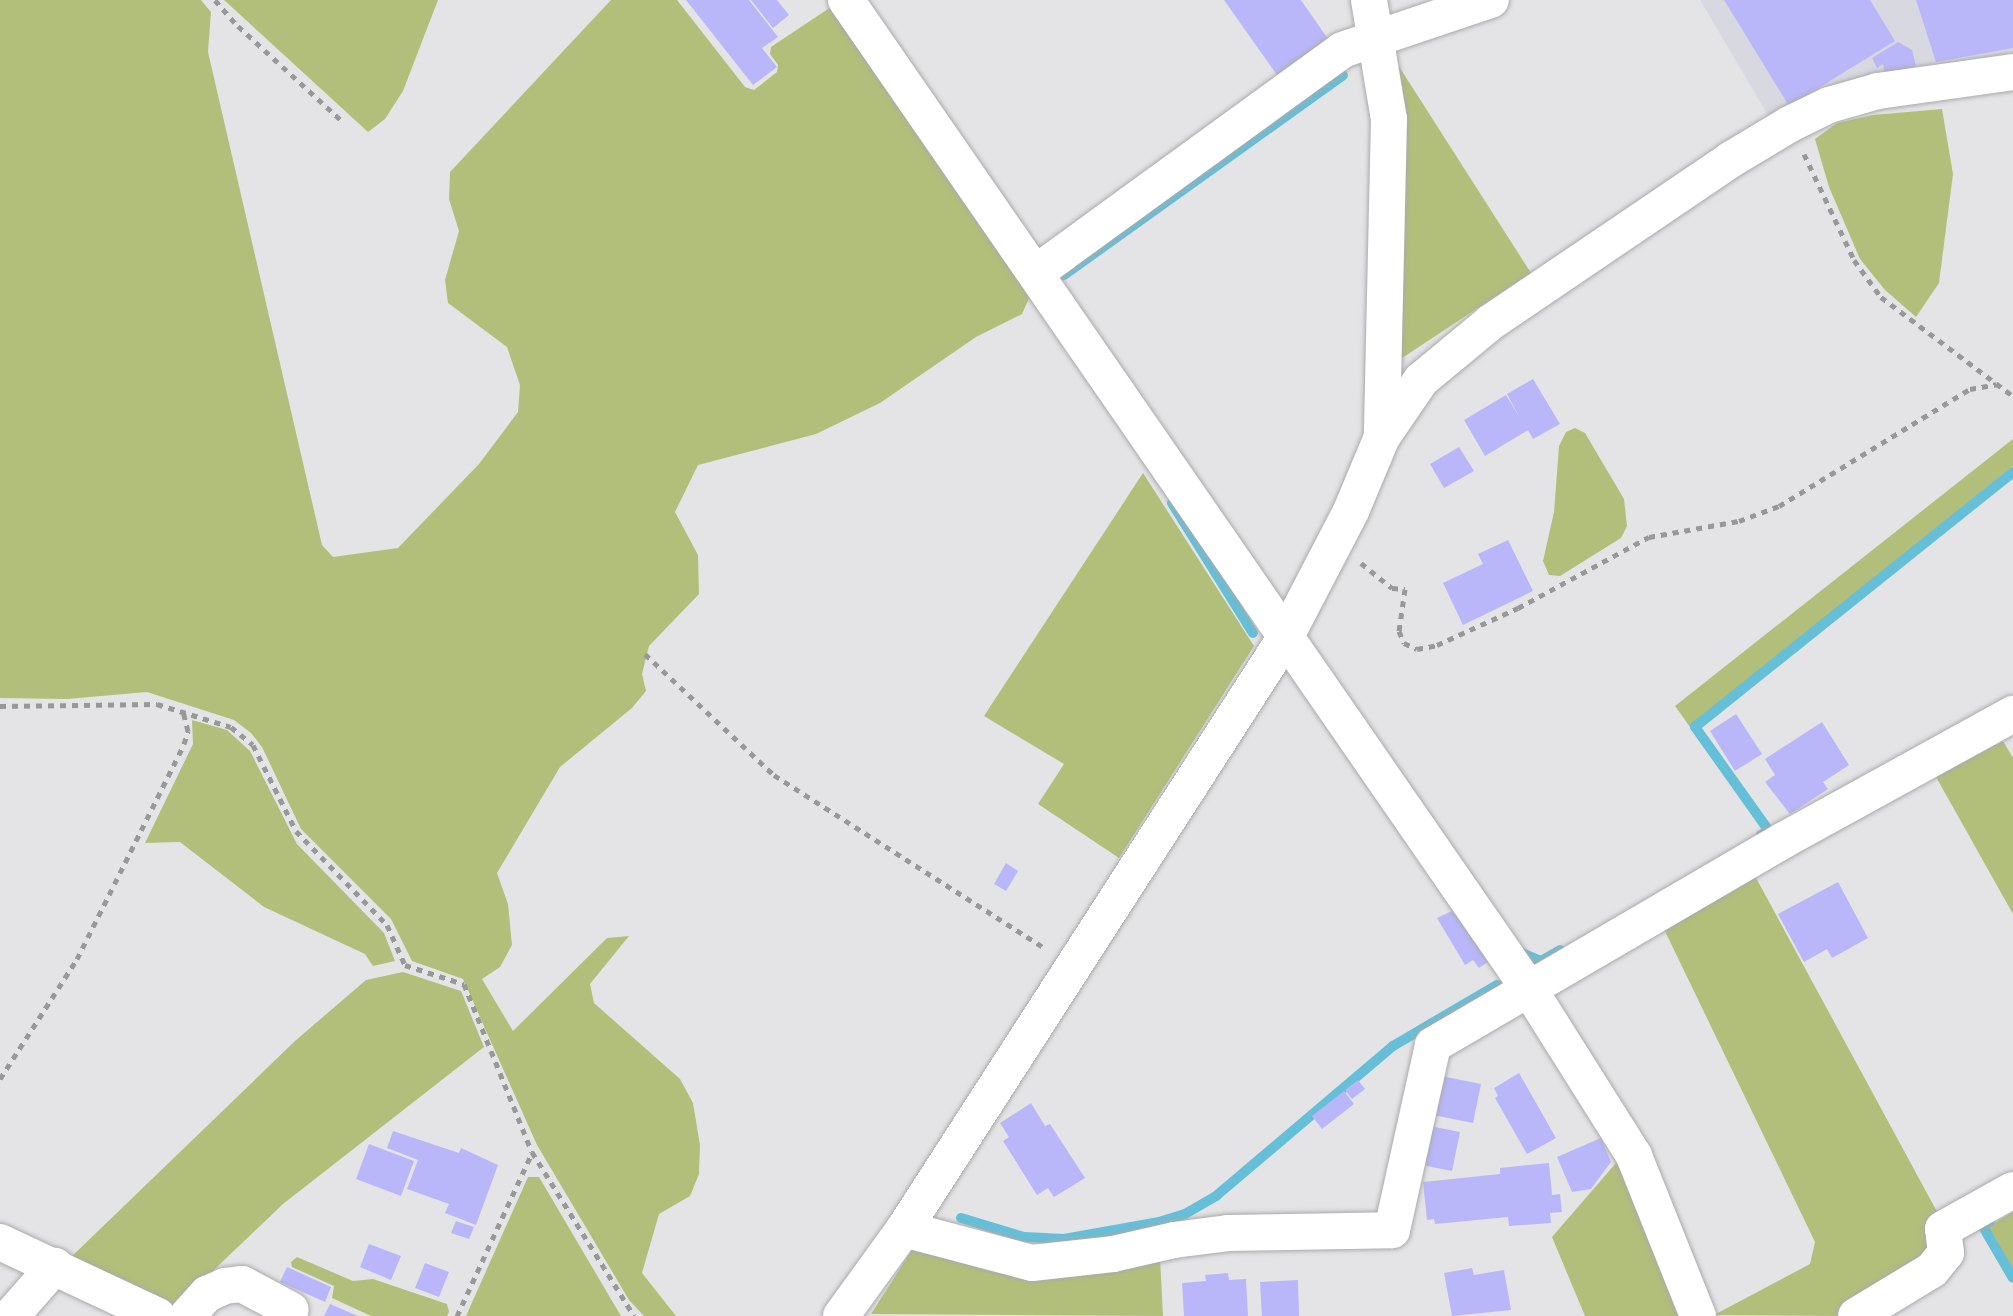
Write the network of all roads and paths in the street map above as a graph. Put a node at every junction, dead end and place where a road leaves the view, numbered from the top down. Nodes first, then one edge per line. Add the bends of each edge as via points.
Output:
1 (215, 0) edge
2 (846, 0) edge
3 (1369, 0) edge
4 (1491, 0) edge
5 (1374, 39) junction
6 (2013, 72) edge
7 (341, 120) dead end
8 (1790, 124) junction
9 (1037, 272) junction
10 (1997, 384) junction
11 (2013, 396) edge
12 (1382, 437) junction
13 (1333, 546) junction
14 (1285, 638) junction
15 (645, 654) dead end
16 (0, 706) edge
17 (183, 711) junction
18 (2013, 714) edge
19 (1074, 966) junction
20 (1529, 989) junction
21 (0, 1079) edge
22 (532, 1152) junction
23 (2013, 1190) edge
24 (904, 1229) junction
25 (0, 1242) edge
26 (55, 1266) junction
27 (291, 1310) dead end
28 (11, 1316) edge
29 (158, 1316) edge
30 (187, 1316) edge
31 (457, 1316) edge
32 (634, 1316) edge
33 (841, 1316) edge
34 (1698, 1316) edge
35 (1856, 1316) edge

1 - 7 path
2 - 9 street
3 - 5 street
4 - 5 street
5 - 9 street via 1342,50
5 - 12 street via 1389,119
6 - 8 street via 1878,91 1829,105
8 - 10 path via 1865,277 1913,323
8 - 12 street via 1491,322 1421,380
9 - 14 street
10 - 11 path
10 - 13 path via 1970,389 1779,506 1739,521 1649,537 1437,645 1417,649 1404,643 1399,631 1405,589 1392,588
12 - 13 street
13 - 14 street
14 - 19 street
14 - 20 street
15 - 19 path via 774,775
16 - 17 path via 117,702
17 - 21 path via 188,731 178,758 77,959
17 - 22 path via 231,727 253,745 296,831 387,925 405,965 464,984
18 - 20 street
19 - 24 street
20 - 24 street via 1433,1045 1392,1230 1228,1233 1032,1263
20 - 34 street via 1634,1156
22 - 31 path
22 - 32 path
23 - 35 street via 1943,1229 1946,1253 1932,1270
24 - 33 street
25 - 26 street
26 - 28 street
26 - 29 street
27 - 30 street via 242,1284 207,1294

